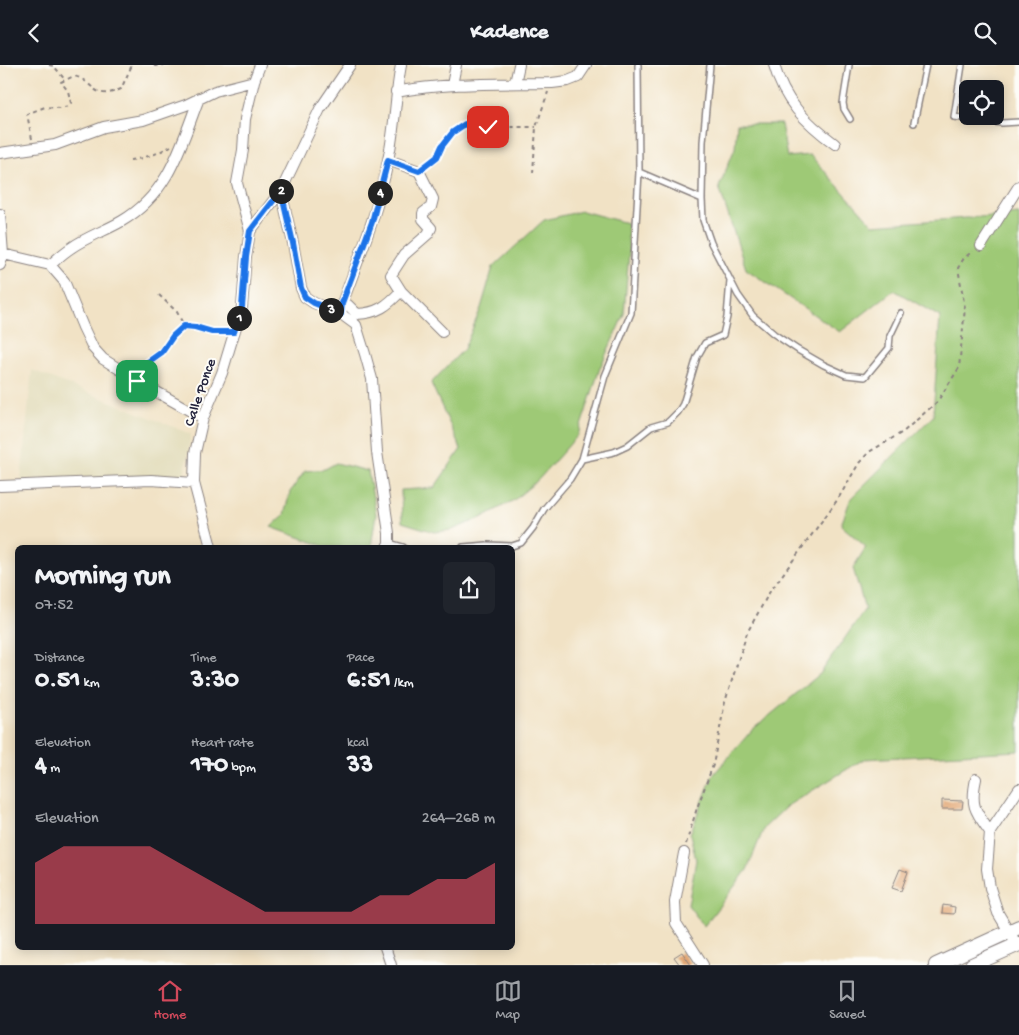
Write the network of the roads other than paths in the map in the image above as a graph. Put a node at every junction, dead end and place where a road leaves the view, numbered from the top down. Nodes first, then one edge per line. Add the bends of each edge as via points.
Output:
1 (260, 65) edge
2 (350, 65) edge
3 (402, 65) edge
4 (456, 65) edge
5 (519, 65) edge
6 (586, 65) edge
7 (638, 65) edge
8 (710, 65) edge
9 (774, 65) edge
10 (849, 65) edge
11 (926, 65) edge
12 (962, 65) edge
13 (254, 81) junction
14 (515, 83) junction
15 (452, 85) junction
16 (396, 92) junction
17 (199, 98) junction
18 (850, 119) dead end
19 (1019, 122) edge
20 (914, 123) dead end
21 (835, 144) dead end
22 (0, 153) edge
23 (388, 160) junction
24 (639, 172) junction
25 (1019, 186) edge
26 (281, 191) junction
27 (702, 199) junction
28 (0, 214) edge
29 (250, 231) junction
30 (981, 246) road end
31 (3, 254) junction
32 (0, 265) edge
33 (50, 265) junction
34 (730, 280) junction
35 (401, 291) junction
36 (342, 309) junction
37 (901, 313) dead end
38 (442, 332) dead end
39 (203, 418) junction
40 (582, 459) junction
41 (194, 483) junction
42 (0, 486) edge
43 (210, 545) edge
44 (388, 545) edge
45 (515, 545) edge
46 (976, 779) dead end
47 (1019, 789) edge
48 (990, 832) junction
49 (684, 853) road end
50 (1015, 930) edge
51 (1018, 945) edge
52 (386, 950) edge
53 (391, 965) edge
54 (702, 965) edge
55 (936, 965) edge
56 (972, 965) edge

1 - 13 street
2 - 26 street, Calle Ponce via 320,109
3 - 16 street
4 - 15 street
5 - 14 street
6 - 14 street via 578,77 568,81
7 - 24 lane
8 - 27 lane
9 - 21 street via 779,83 800,115
10 - 18 lane via 843,103
11 - 20 lane
12 - 19 lane via 954,117
13 - 17 street
13 - 29 street via 245,119 238,183
14 - 15 street
15 - 16 street
16 - 23 street
17 - 22 street via 143,120 104,127 56,145
17 - 33 street via 167,176 152,198 122,221 71,247
23 - 35 street via 419,171 433,199 431,207 423,213 423,219 430,228 428,234 404,255 391,275
23 - 36 street via 372,222
24 - 27 lane
24 - 40 lane via 631,313 605,376
25 - 30 street
26 - 29 street, Calle Ponce
26 - 36 street via 305,297 314,303
27 - 34 lane via 703,219 710,243
28 - 31 street
29 - 39 street, Calle Ponce via 242,307 222,373
31 - 32 street
31 - 33 street
33 - 39 street via 64,281 93,348 103,359
34 - 37 lane via 753,316 774,334 798,351 846,375 865,377 889,348 890,336
34 - 40 lane via 723,335 705,343 696,357 678,412 668,422 651,427 627,446
35 - 36 street via 372,313 357,314 348,305
35 - 38 street
36 - 44 street via 356,325 372,379
39 - 41 street, Calle Ponce via 195,453
40 - 45 lane via 521,543
41 - 42 street via 151,480
41 - 43 street, Calle Ponce
46 - 48 street via 973,799 976,813
47 - 48 street
48 - 50 street via 987,869 990,888 998,913
49 - 54 street via 675,902 676,923
50 - 51 street
50 - 55 street
51 - 56 street
52 - 53 street

